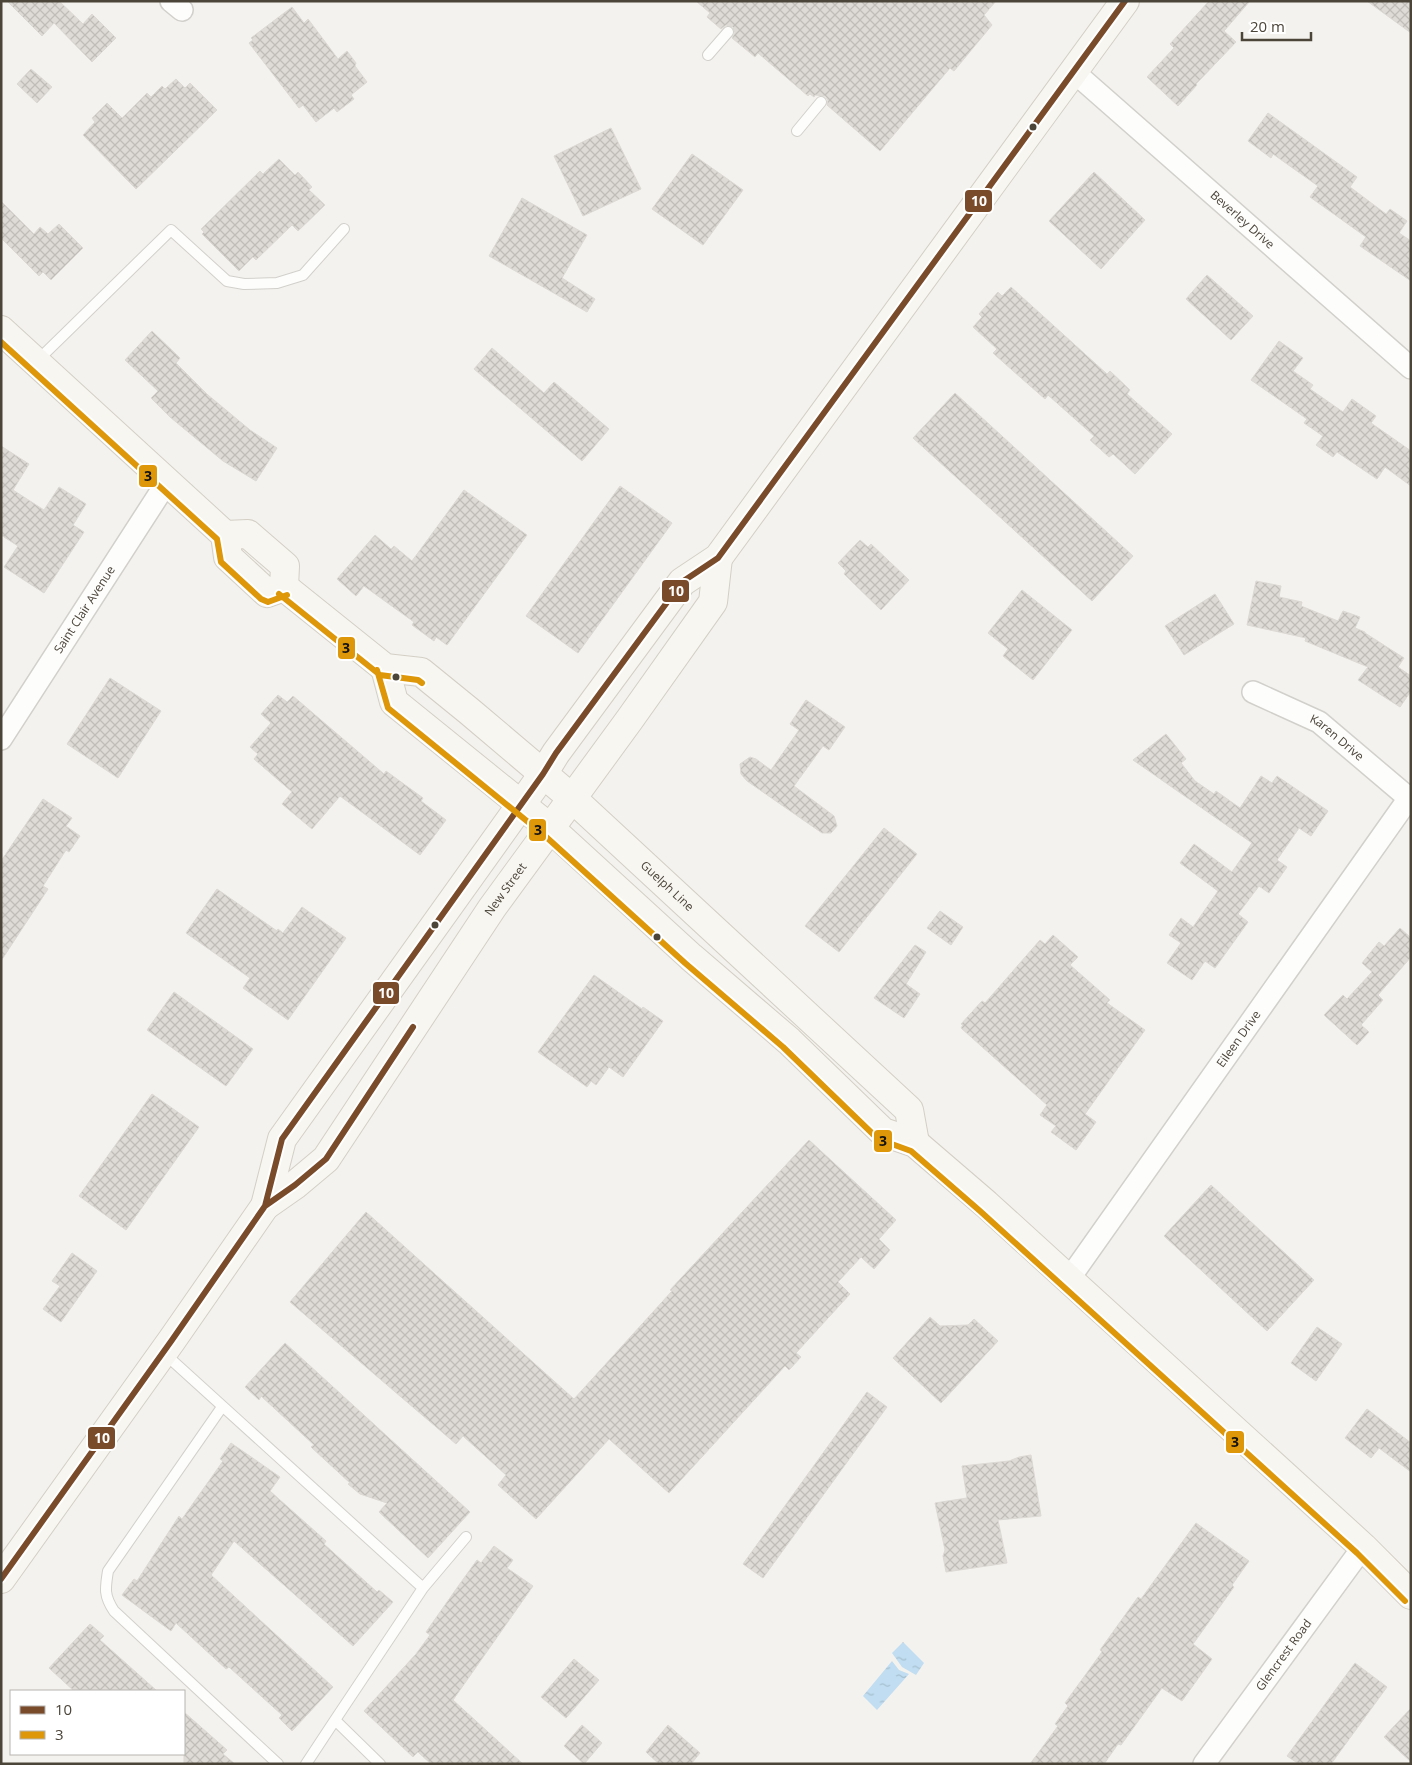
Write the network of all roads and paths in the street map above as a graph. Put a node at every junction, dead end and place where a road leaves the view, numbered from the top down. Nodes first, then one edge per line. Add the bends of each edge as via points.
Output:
1 (1124, 1) edge
2 (728, 32) dead end
3 (708, 55) dead end
4 (1074, 72) junction
5 (821, 102) dead end
6 (797, 131) dead end
7 (344, 229) dead end
8 (1, 330) edge
9 (36, 362) junction
10 (1411, 368) edge
11 (167, 482) junction
12 (718, 558) junction
13 (386, 668) junction
14 (1252, 692) dead end
15 (1, 739) edge
16 (543, 774) junction
17 (573, 799) junction
18 (1410, 799) edge
19 (521, 804) junction
20 (550, 828) junction
21 (915, 1143) junction
22 (265, 1206) junction
23 (1069, 1279) junction
24 (163, 1352) junction
25 (222, 1407) junction
26 (466, 1537) dead end
27 (1363, 1547) junction
28 (1, 1579) edge
29 (423, 1588) junction
30 (1411, 1595) edge
31 (335, 1720) junction
32 (1205, 1763) edge
33 (278, 1764) edge
34 (306, 1764) edge
35 (380, 1764) edge

1 - 4 main road, New Street
2 - 3 lane
4 - 10 street, Beverley Drive
4 - 12 main road, New Street
5 - 6 lane
7 - 9 lane via 303,276 244,284 227,281 171,230
8 - 9 main road
9 - 11 main road
11 - 13 main road via 225,535 248,534 285,566 284,587
11 - 15 street, Saint Clair Avenue
12 - 16 main road, New Street via 682,582
12 - 17 main road, New Street via 713,602
13 - 16 main road, Guelph Line via 421,672
13 - 19 main road via 394,702
14 - 18 street, Karen Drive via 1319,722
16 - 17 main road, Guelph Line
16 - 19 main road, New Street
17 - 20 main road, New Street
17 - 21 main road, Guelph Line via 909,1110
18 - 23 street, Eileen Drive
19 - 20 main road
19 - 22 main road, New Street via 282,1139
20 - 21 main road via 789,1041 883,1132
20 - 22 main road, New Street via 492,908 326,1159
21 - 23 main road
22 - 24 main road, New Street
23 - 27 main road
24 - 25 lane
24 - 28 main road, New Street
25 - 29 lane
25 - 33 lane via 108,1571 107,1600 114,1611
26 - 29 lane
27 - 30 main road
27 - 32 street, Glencrest Road
29 - 31 lane
31 - 34 lane
31 - 35 lane

